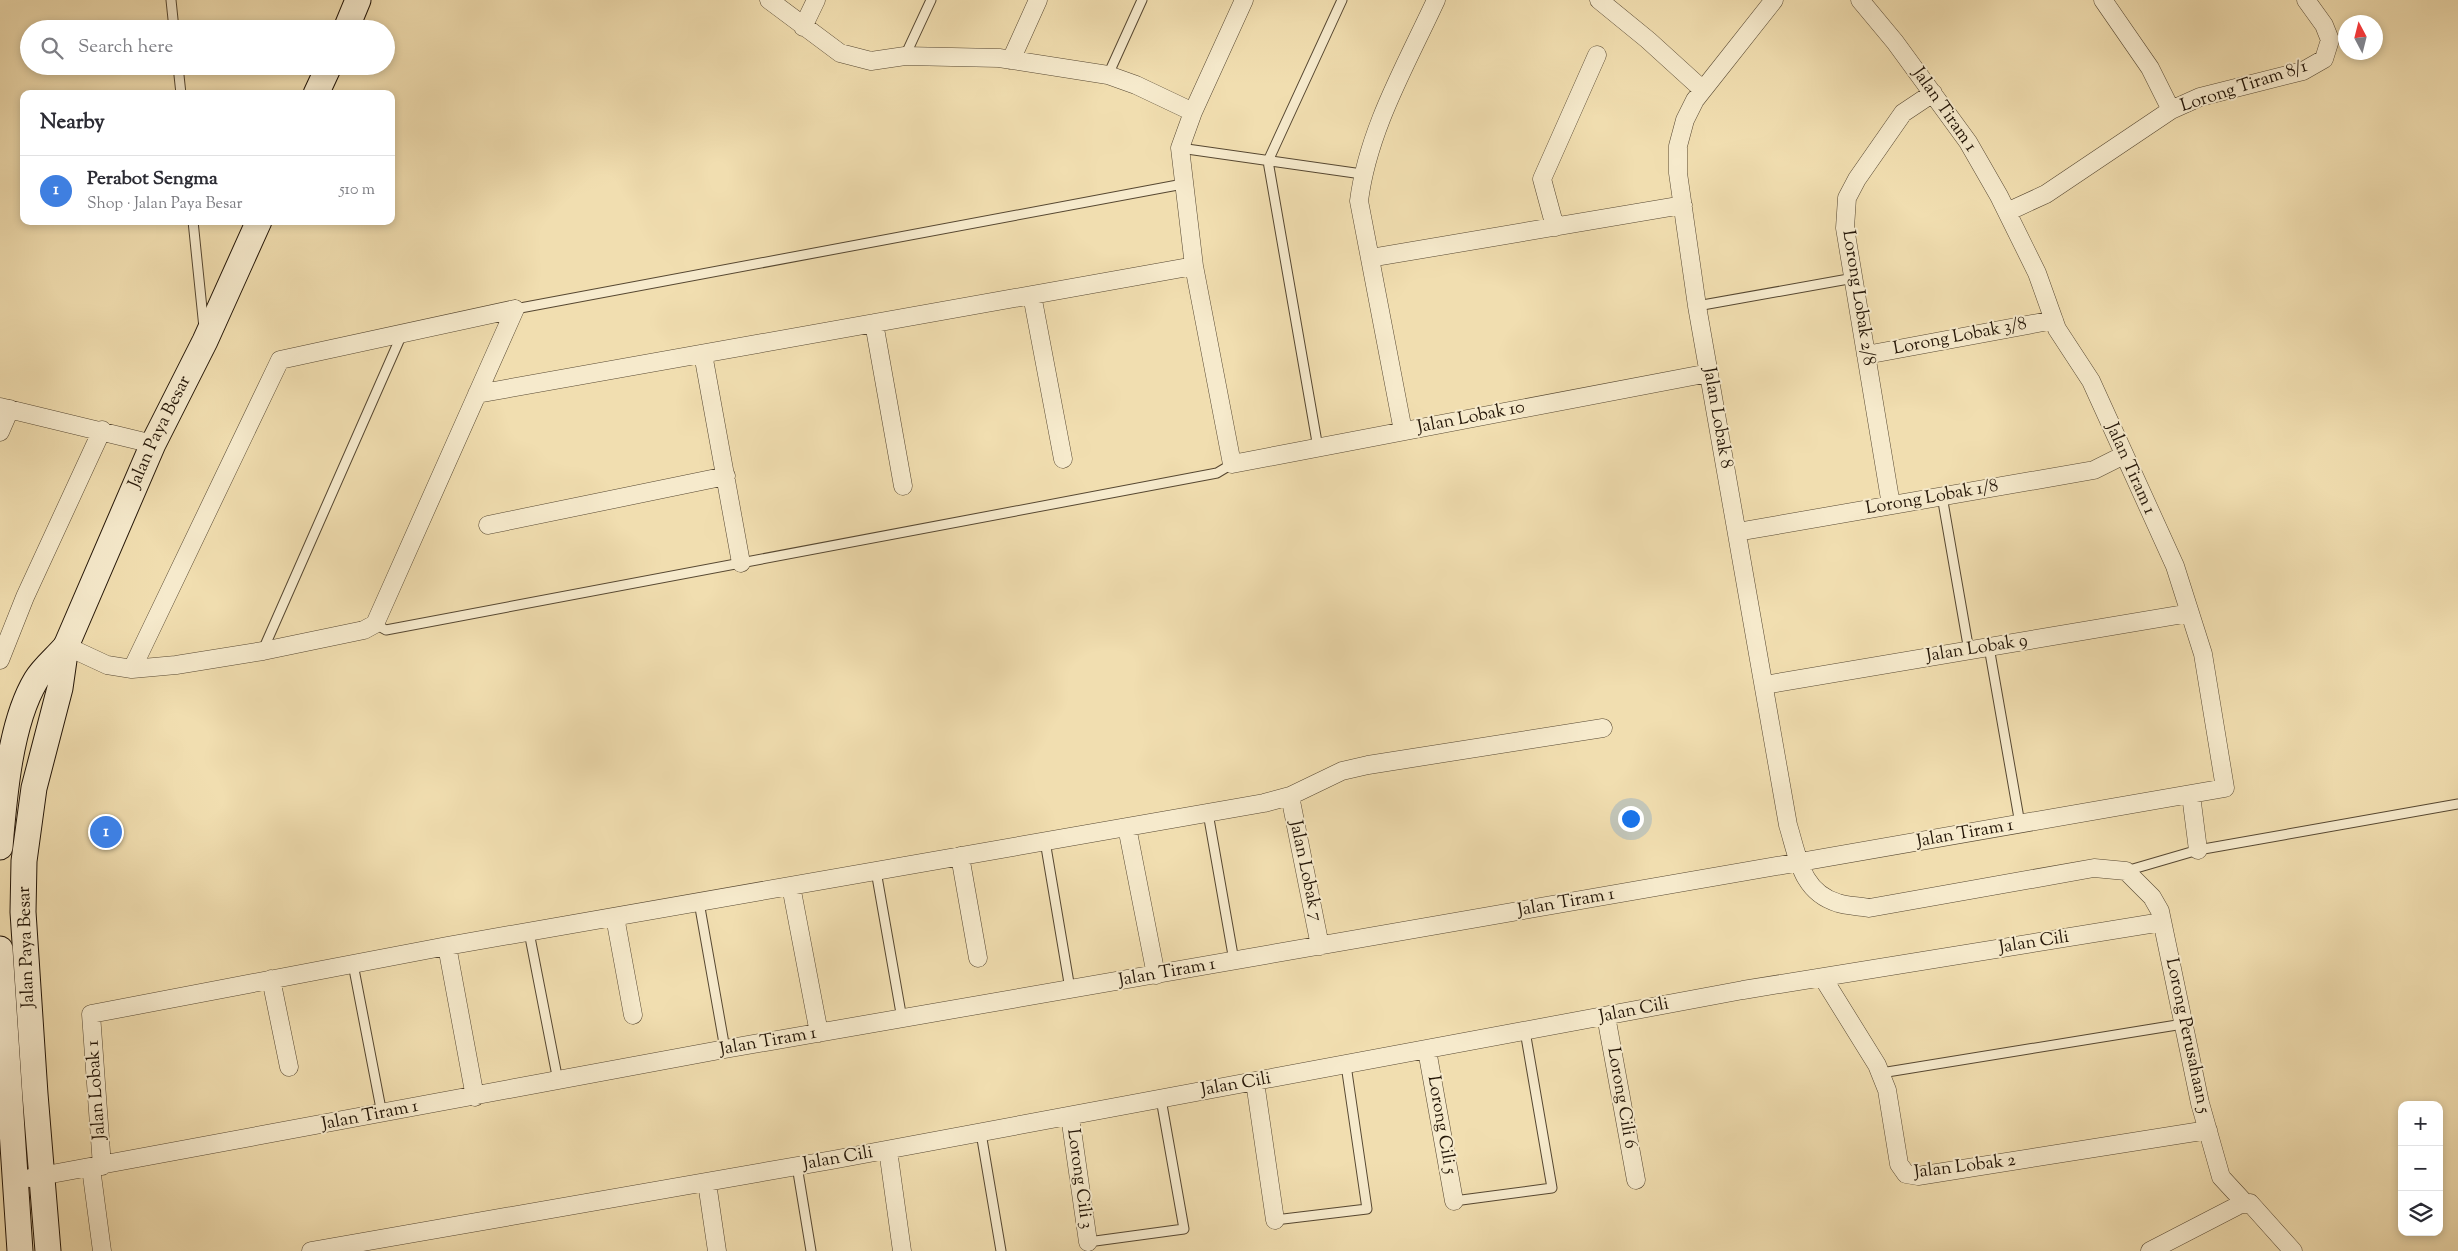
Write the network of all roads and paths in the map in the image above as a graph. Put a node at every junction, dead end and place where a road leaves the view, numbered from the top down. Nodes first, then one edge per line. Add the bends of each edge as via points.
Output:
1 (171, 0) edge
2 (358, 0) edge
3 (769, 0) edge
4 (816, 0) edge
5 (931, 0) edge
6 (1038, 0) edge
7 (1142, 0) edge
8 (1244, 0) edge
9 (1342, 0) edge
10 (1436, 0) edge
11 (1599, 0) edge
12 (1774, 0) edge
13 (1860, 0) edge
14 (2103, 0) edge
15 (2306, 0) edge
16 (173, 20) edge
17 (350, 20) edge
18 (803, 27) junction
19 (1597, 55) dead end
20 (905, 56) junction
21 (1011, 60) junction
22 (1108, 74) junction
23 (179, 75) edge
24 (325, 75) edge
25 (180, 90) edge
26 (318, 90) edge
27 (1702, 90) junction
28 (1933, 93) junction
29 (2171, 110) junction
30 (1193, 112) junction
31 (1180, 148) junction
32 (1268, 161) junction
33 (1362, 174) junction
34 (1183, 184) junction
35 (1683, 205) junction
36 (2007, 212) junction
37 (193, 225) edge
38 (257, 225) edge
39 (1555, 227) junction
40 (1370, 258) junction
41 (1194, 266) junction
42 (1854, 278) junction
43 (1032, 295) junction
44 (1698, 306) junction
45 (515, 309) junction
46 (2054, 320) junction
47 (874, 323) junction
48 (402, 334) junction
49 (205, 341) junction
50 (703, 354) junction
51 (1866, 355) junction
52 (1709, 373) junction
53 (477, 394) junction
54 (5, 408) edge
55 (102, 430) junction
56 (1403, 431) junction
57 (0, 432) edge
58 (153, 444) junction
59 (1318, 448) junction
60 (2124, 456) junction
61 (1062, 459) dead end
62 (1232, 464) junction
63 (726, 476) junction
64 (902, 486) dead end
65 (1942, 496) junction
66 (1891, 505) junction
67 (488, 525) dead end
68 (1737, 532) junction
69 (741, 563) junction
70 (2190, 613) junction
71 (375, 624) junction
72 (66, 646) junction
73 (1989, 648) junction
74 (1970, 650) junction
75 (263, 651) junction
76 (0, 660) edge
77 (132, 669) junction
78 (1764, 685) junction
79 (1603, 728) dead end
80 (2191, 795) junction
81 (1290, 796) junction
82 (2454, 804) edge
83 (2, 808) edge
84 (2458, 812) edge
85 (1208, 813) junction
86 (2020, 824) junction
87 (1127, 827) junction
88 (1044, 841) junction
89 (0, 847) edge
90 (2198, 850) junction
91 (960, 856) junction
92 (1799, 862) junction
93 (876, 871) junction
94 (2126, 871) junction
95 (791, 886) junction
96 (699, 902) junction
97 (615, 917) junction
98 (2162, 922) junction
99 (529, 932) junction
100 (446, 946) junction
101 (1320, 946) junction
102 (0, 950) edge
103 (978, 958) dead end
104 (1234, 961) junction
105 (353, 964) junction
106 (1156, 975) junction
107 (1823, 978) junction
108 (271, 979) junction
109 (1070, 989) junction
110 (633, 1015) dead end
111 (1606, 1016) junction
112 (902, 1019) junction
113 (2183, 1024) junction
114 (1525, 1031) junction
115 (818, 1033) junction
116 (725, 1049) junction
117 (1427, 1050) junction
118 (1346, 1065) junction
119 (289, 1067) dead end
120 (1881, 1073) junction
121 (558, 1081) junction
122 (1255, 1082) junction
123 (35, 1094) junction
124 (475, 1096) junction
125 (4, 1098) edge
126 (1161, 1099) junction
127 (382, 1114) junction
128 (1070, 1116) junction
129 (2208, 1130) junction
130 (981, 1132) junction
131 (888, 1150) junction
132 (798, 1166) junction
133 (97, 1167) junction
134 (42, 1176) junction
135 (15, 1180) junction
136 (1636, 1180) dead end
137 (706, 1183) junction
138 (1454, 1201) joint
139 (2248, 1203) junction
140 (1275, 1220) joint
141 (1088, 1242) joint
142 (20, 1251) edge
143 (48, 1251) edge
144 (102, 1251) edge
145 (311, 1251) edge
146 (717, 1251) edge
147 (811, 1251) edge
148 (902, 1251) edge
149 (1001, 1251) edge
150 (2150, 1251) edge
151 (2293, 1251) edge

1 - 16 lane
2 - 17 street
3 - 18 street
4 - 18 street
5 - 20 lane
6 - 21 street
7 - 22 lane
8 - 30 street
9 - 32 lane
10 - 33 street via 1376,131
11 - 27 street
12 - 27 street, Jalan Lobak 8
13 - 28 street, Jalan Tiram 1
14 - 29 street via 2150,68
15 - 29 street, Lorong Tiram 8/1 via 2324,25 2330,40 2324,59 2303,71 2200,97
18 - 20 street via 847,55 871,61
19 - 39 street via 1542,179
20 - 21 street
21 - 22 street
22 - 30 street
23 - 25 lane
24 - 26 street
27 - 35 street, Jalan Lobak 8 via 1685,120 1678,146
28 - 36 street, Jalan Tiram 1 via 1968,142
28 - 42 street, Lorong Lobak 2/8 via 1903,113 1857,179 1848,198 1845,228
29 - 36 street, Lorong Tiram 8/1 via 2046,194
30 - 31 street
31 - 32 lane
31 - 34 street
32 - 33 lane
32 - 59 lane
33 - 40 street via 1359,201
34 - 41 street
34 - 45 lane
35 - 39 street
35 - 44 street, Jalan Lobak 8
36 - 46 street, Jalan Tiram 1 via 2037,273
37 - 49 lane
38 - 49 street, Jalan Paya Besar
39 - 40 street
40 - 56 street
41 - 43 street
41 - 62 street
42 - 44 lane
42 - 51 street, Lorong Lobak 2/8
43 - 47 street
43 - 61 street
44 - 52 street, Jalan Lobak 8
45 - 48 street
45 - 53 street
46 - 51 street, Lorong Lobak 3/8
46 - 60 street, Jalan Tiram 1 via 2091,381
47 - 50 street
47 - 64 street
48 - 75 lane
48 - 77 street via 280,360
49 - 58 street, Jalan Paya Besar
50 - 53 street
50 - 63 street
51 - 66 street, Lorong Lobak 2/8
52 - 56 street, Jalan Lobak 10
52 - 68 street, Jalan Lobak 8
53 - 71 street
54 - 55 street
54 - 57 street
55 - 58 street
55 - 76 street via 25,597
56 - 59 street, Jalan Lobak 10
58 - 72 street, Jalan Paya Besar
59 - 62 street, Jalan Lobak 10
60 - 65 street, Lorong Lobak 1/8 via 2094,470
60 - 70 street, Jalan Tiram 1 via 2175,566
62 - 69 lane via 1218,473
63 - 67 street
63 - 69 street
65 - 66 street, Lorong Lobak 1/8
65 - 74 lane
66 - 68 street, Lorong Lobak 1/8
68 - 78 street, Jalan Lobak 8
69 - 71 lane via 386,630
70 - 73 street, Jalan Lobak 9
70 - 80 street, Jalan Tiram 1 via 2203,654 2226,788
71 - 75 street via 364,630
72 - 77 street via 108,665
72 - 83 street, Jalan Paya Besar via 36,679 22,713
72 - 123 street, Jalan Paya Besar via 60,688 34,788 24,861 23,912
73 - 74 street, Jalan Lobak 9
73 - 86 lane
74 - 78 street, Jalan Lobak 9
75 - 77 street
78 - 92 street, Jalan Lobak 8 via 1788,825
79 - 81 street via 1368,765 1342,771
80 - 86 street, Jalan Tiram 1
80 - 90 street
81 - 85 street
81 - 101 street, Jalan Lobak 7
82 - 84 lane
82 - 90 lane
83 - 89 street, Jalan Paya Besar
85 - 87 street
85 - 104 lane
86 - 92 street, Jalan Tiram 1
87 - 88 street
87 - 106 street
88 - 91 street
88 - 109 lane
90 - 94 lane
91 - 93 street
91 - 103 street
92 - 94 street via 1809,885 1819,894 1838,903 1869,908 2094,868
92 - 101 street, Jalan Tiram 1
93 - 95 street
93 - 112 lane
94 - 98 street, Lorong Perusahaan 5 via 2152,897
95 - 96 street
95 - 115 street
96 - 97 street
96 - 116 lane
97 - 99 street
97 - 110 street
98 - 107 street, Jalan Cili
98 - 113 street, Lorong Perusahaan 5
99 - 100 street
99 - 121 lane
100 - 105 street
100 - 124 street
101 - 104 street, Jalan Tiram 1
102 - 125 street, Jalan Paya Besar
104 - 106 street, Jalan Tiram 1
105 - 108 street
105 - 127 lane
106 - 109 street, Jalan Tiram 1
107 - 111 street, Jalan Cili
107 - 120 street, Jalan Lobak 2
108 - 119 street
108 - 133 street, Jalan Lobak 1 via 91,1014
109 - 112 street, Jalan Tiram 1
111 - 114 street, Jalan Cili
111 - 136 street, Lorong Cili 6
112 - 115 street, Jalan Tiram 1
113 - 120 lane
113 - 129 street, Lorong Perusahaan 5
114 - 117 street, Jalan Cili
114 - 138 lane via 1552,1188
115 - 116 street, Jalan Tiram 1
116 - 121 street, Jalan Tiram 1
117 - 118 street, Jalan Cili
117 - 138 street, Lorong Cili 5
118 - 122 street, Jalan Cili
118 - 140 lane via 1367,1209
120 - 129 street, Jalan Lobak 2 via 1887,1090 1899,1164 1906,1174 1918,1176
121 - 124 street, Jalan Tiram 1
122 - 126 street, Jalan Cili
122 - 140 street
123 - 125 street
123 - 134 street, Jalan Paya Besar
124 - 127 street, Jalan Tiram 1
125 - 135 street, Jalan Paya Besar
126 - 128 street, Jalan Cili
126 - 141 lane via 1184,1229
127 - 133 street, Jalan Tiram 1
128 - 130 street, Jalan Cili
128 - 141 street, Lorong Cili 3
129 - 139 street, Lorong Perusahaan 5 via 2221,1177
130 - 131 street, Jalan Cili
130 - 149 lane
131 - 132 street, Jalan Cili
131 - 148 street
132 - 137 street, Jalan Cili
132 - 147 lane
133 - 134 street, Jalan Tiram 1
133 - 144 street, Jalan Lobak 1
134 - 135 street, Jalan Tiram 1
134 - 143 street, Jalan Paya Besar
135 - 142 street, Jalan Paya Besar
137 - 145 street, Jalan Cili
137 - 146 street
139 - 150 street via 2239,1204
139 - 151 street, Lorong Perusahaan 5

